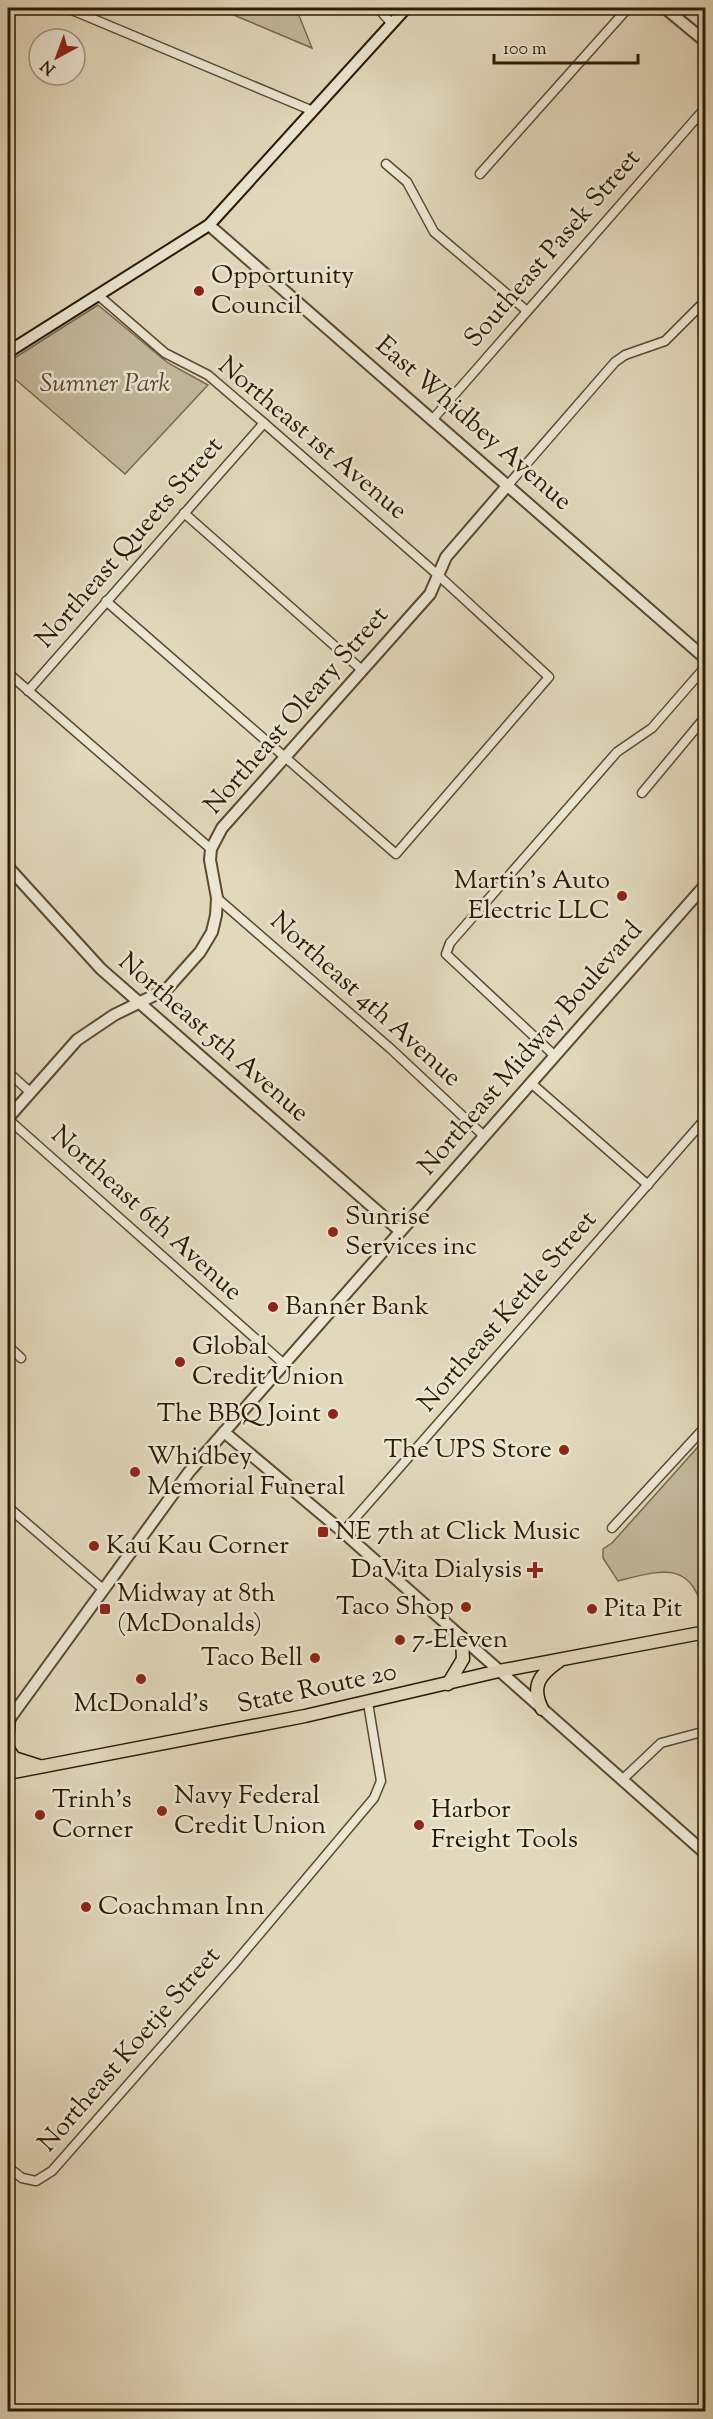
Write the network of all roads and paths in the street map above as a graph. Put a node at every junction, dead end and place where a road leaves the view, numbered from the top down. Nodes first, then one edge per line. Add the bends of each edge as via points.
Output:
1 (67, 8) edge
2 (378, 8) edge
3 (406, 8) edge
4 (628, 8) edge
5 (665, 8) edge
6 (392, 24) junction
7 (705, 42) edge
8 (705, 107) edge
9 (313, 111) junction
10 (386, 164) dead end
11 (480, 174) dead end
12 (209, 225) junction
13 (98, 295) junction
14 (705, 300) edge
15 (527, 311) junction
16 (8, 352) edge
17 (433, 418) junction
18 (264, 423) junction
19 (508, 485) junction
20 (184, 513) junction
21 (438, 575) junction
22 (106, 602) junction
23 (705, 659) edge
24 (705, 666) edge
25 (362, 670) junction
26 (8, 673) edge
27 (28, 691) junction
28 (705, 716) edge
29 (284, 758) junction
30 (642, 793) dead end
31 (211, 849) junction
32 (8, 867) edge
33 (705, 884) edge
34 (217, 898) junction
35 (140, 1004) junction
36 (555, 1056) junction
37 (8, 1072) edge
38 (531, 1083) junction
39 (30, 1092) junction
40 (705, 1118) edge
41 (8, 1119) edge
42 (484, 1136) junction
43 (648, 1185) junction
44 (400, 1231) junction
45 (8, 1346) edge
46 (21, 1358) dead end
47 (284, 1364) junction
48 (705, 1425) edge
49 (224, 1432) junction
50 (8, 1507) edge
51 (612, 1528) dead end
52 (343, 1532) junction
53 (104, 1590) junction
54 (705, 1632) edge
55 (462, 1638) junction
56 (562, 1659) junction
57 (499, 1671) junction
58 (448, 1684) junction
59 (368, 1703) junction
60 (542, 1709) junction
61 (8, 1723) edge
62 (705, 1731) edge
63 (8, 1749) edge
64 (40, 1766) junction
65 (8, 1773) edge
66 (622, 1780) junction
67 (705, 1854) edge
68 (8, 2167) edge

1 - 9 street
2 - 6 street
3 - 6 street
4 - 11 street
5 - 7 street
6 - 9 street
8 - 15 street, Southeast Pasek Street
9 - 12 street
10 - 15 street via 407,182 434,232
12 - 13 street
12 - 17 street, East Whidbey Avenue
13 - 16 street
13 - 18 street, Northeast 1st Avenue via 165,353 208,375
14 - 19 street via 665,341 615,362
15 - 17 street, Southeast Pasek Street
17 - 19 street, East Whidbey Avenue
18 - 20 street, Northeast Queets Street
18 - 21 street, Northeast 1st Avenue
19 - 21 street, Northeast Oleary Street via 446,557
19 - 23 street, East Whidbey Avenue
20 - 22 street, Northeast Queets Street
20 - 25 street
21 - 25 street, Northeast Oleary Street via 430,594
21 - 29 street, Northeast 1st Avenue via 549,677 396,854
22 - 27 street, Northeast Queets Street
22 - 29 street
24 - 36 street via 652,728 617,752 450,943 446,954
25 - 29 street, Northeast Oleary Street
26 - 27 street
27 - 31 street
28 - 30 street
29 - 31 street, Northeast Oleary Street via 222,828
31 - 34 street, Northeast Oleary Street
32 - 35 street, Northeast 5th Avenue via 101,969
33 - 36 street, Northeast Midway Boulevard
34 - 35 street, Northeast Oleary Street via 207,943 167,990
34 - 42 street, Northeast 4th Avenue via 391,1049
35 - 39 street, Northeast Oleary Street via 114,1015 77,1040
35 - 44 street, Northeast 5th Avenue
36 - 38 street, Northeast Midway Boulevard
37 - 39 street
38 - 42 street, Northeast Midway Boulevard
38 - 43 street
39 - 41 street, Northeast Oleary Street
40 - 43 street, Northeast Kettle Street
41 - 47 street, Northeast 6th Avenue
42 - 44 street, Northeast Midway Boulevard
43 - 52 street, Northeast Kettle Street
44 - 47 street, Northeast Midway Boulevard
45 - 46 street
47 - 49 street, Northeast Midway Boulevard
48 - 51 street
49 - 52 street
49 - 53 street, Northeast Midway Boulevard via 189,1472
50 - 53 street
52 - 55 street
53 - 61 street, Northeast Midway Boulevard
54 - 56 main road, State Route 20
55 - 57 street
55 - 58 main road via 463,1659
56 - 57 main road, State Route 20
56 - 60 main road via 537,1684 535,1690
57 - 58 main road, State Route 20
57 - 60 street
58 - 59 main road, State Route 20
59 - 64 main road, State Route 20
59 - 68 street, Northeast Koetje Street via 381,1781 374,1798 52,2171 36,2181 21,2178
60 - 66 street
62 - 66 street via 661,1743
63 - 64 main road via 14,1758
64 - 65 main road, State Route 20
66 - 67 street

